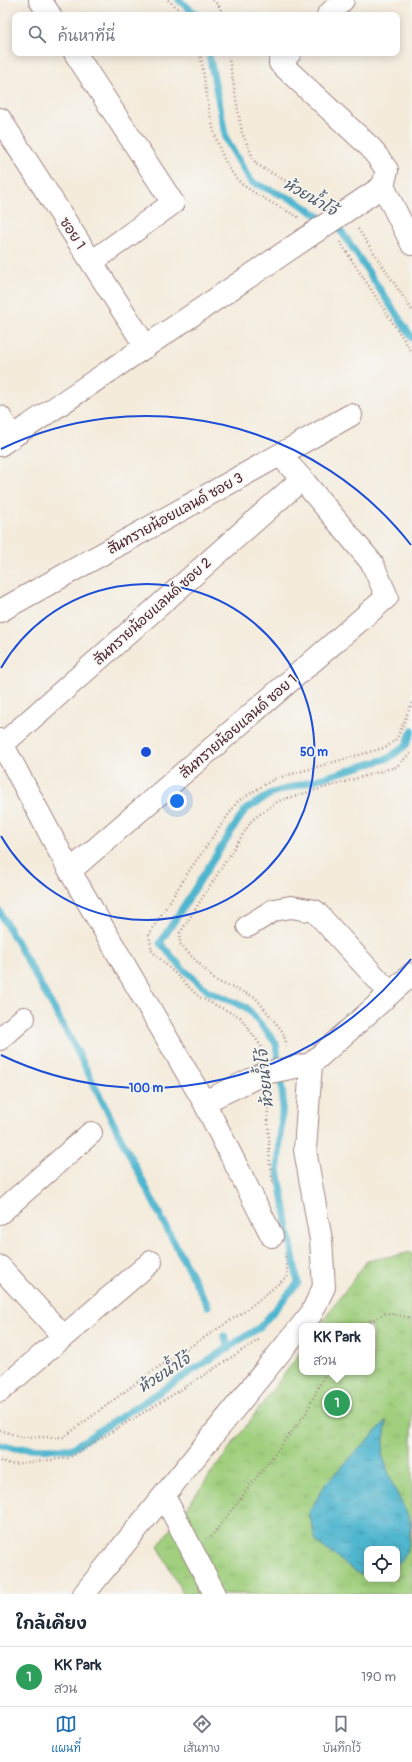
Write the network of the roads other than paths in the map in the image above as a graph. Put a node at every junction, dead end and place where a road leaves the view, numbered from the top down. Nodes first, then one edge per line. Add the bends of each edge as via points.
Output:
1 (40, 0) edge
2 (343, 0) edge
3 (48, 12) edge
4 (331, 12) edge
5 (77, 56) edge
6 (287, 56) edge
7 (0, 119) edge
8 (383, 186) junction
9 (412, 244) edge
10 (92, 262) junction
11 (146, 347) junction
12 (351, 415) dead end
13 (0, 417) edge
14 (6, 441) edge
15 (280, 455) junction
16 (302, 479) junction
17 (0, 611) edge
18 (1, 742) edge
19 (70, 871) junction
20 (248, 926) dead end
21 (412, 974) edge
22 (390, 993) junction
23 (24, 1018) dead end
24 (0, 1039) edge
25 (302, 1066) junction
26 (204, 1102) junction
27 (91, 1133) dead end
28 (0, 1213) edge
29 (272, 1236) dead end
30 (151, 1262) dead end
31 (0, 1267) edge
32 (304, 1323) edge
33 (299, 1329) edge
34 (63, 1336) junction
35 (0, 1391) edge
36 (164, 1496) junction
37 (84, 1594) edge
38 (215, 1594) edge

1 - 3 street
2 - 4 street
5 - 10 street via 173,203
6 - 8 street via 280,63 371,148 387,170
7 - 10 street, ซอย 1
8 - 9 street
8 - 11 street
10 - 11 street, ซอย 1
11 - 14 street
12 - 15 street, สันทรายน้อยแลนด์ ซอย 3
13 - 14 street
15 - 16 street
15 - 17 street, สันทรายน้อยแลนด์ ซอย 3
16 - 18 street, สันทรายน้อยแลนด์ ซอย 2
16 - 19 street, สันทรายน้อยแลนด์ ซอย 1 via 372,563 387,597
18 - 19 street
19 - 26 street
20 - 22 street via 274,910 291,907 315,911
21 - 22 street
22 - 25 street
23 - 24 street
25 - 26 street via 265,1073
25 - 32 street via 305,1150 320,1240 324,1287
26 - 29 street
27 - 28 street
30 - 34 street
31 - 34 street
33 - 36 street
34 - 35 street
36 - 37 street
36 - 38 street

